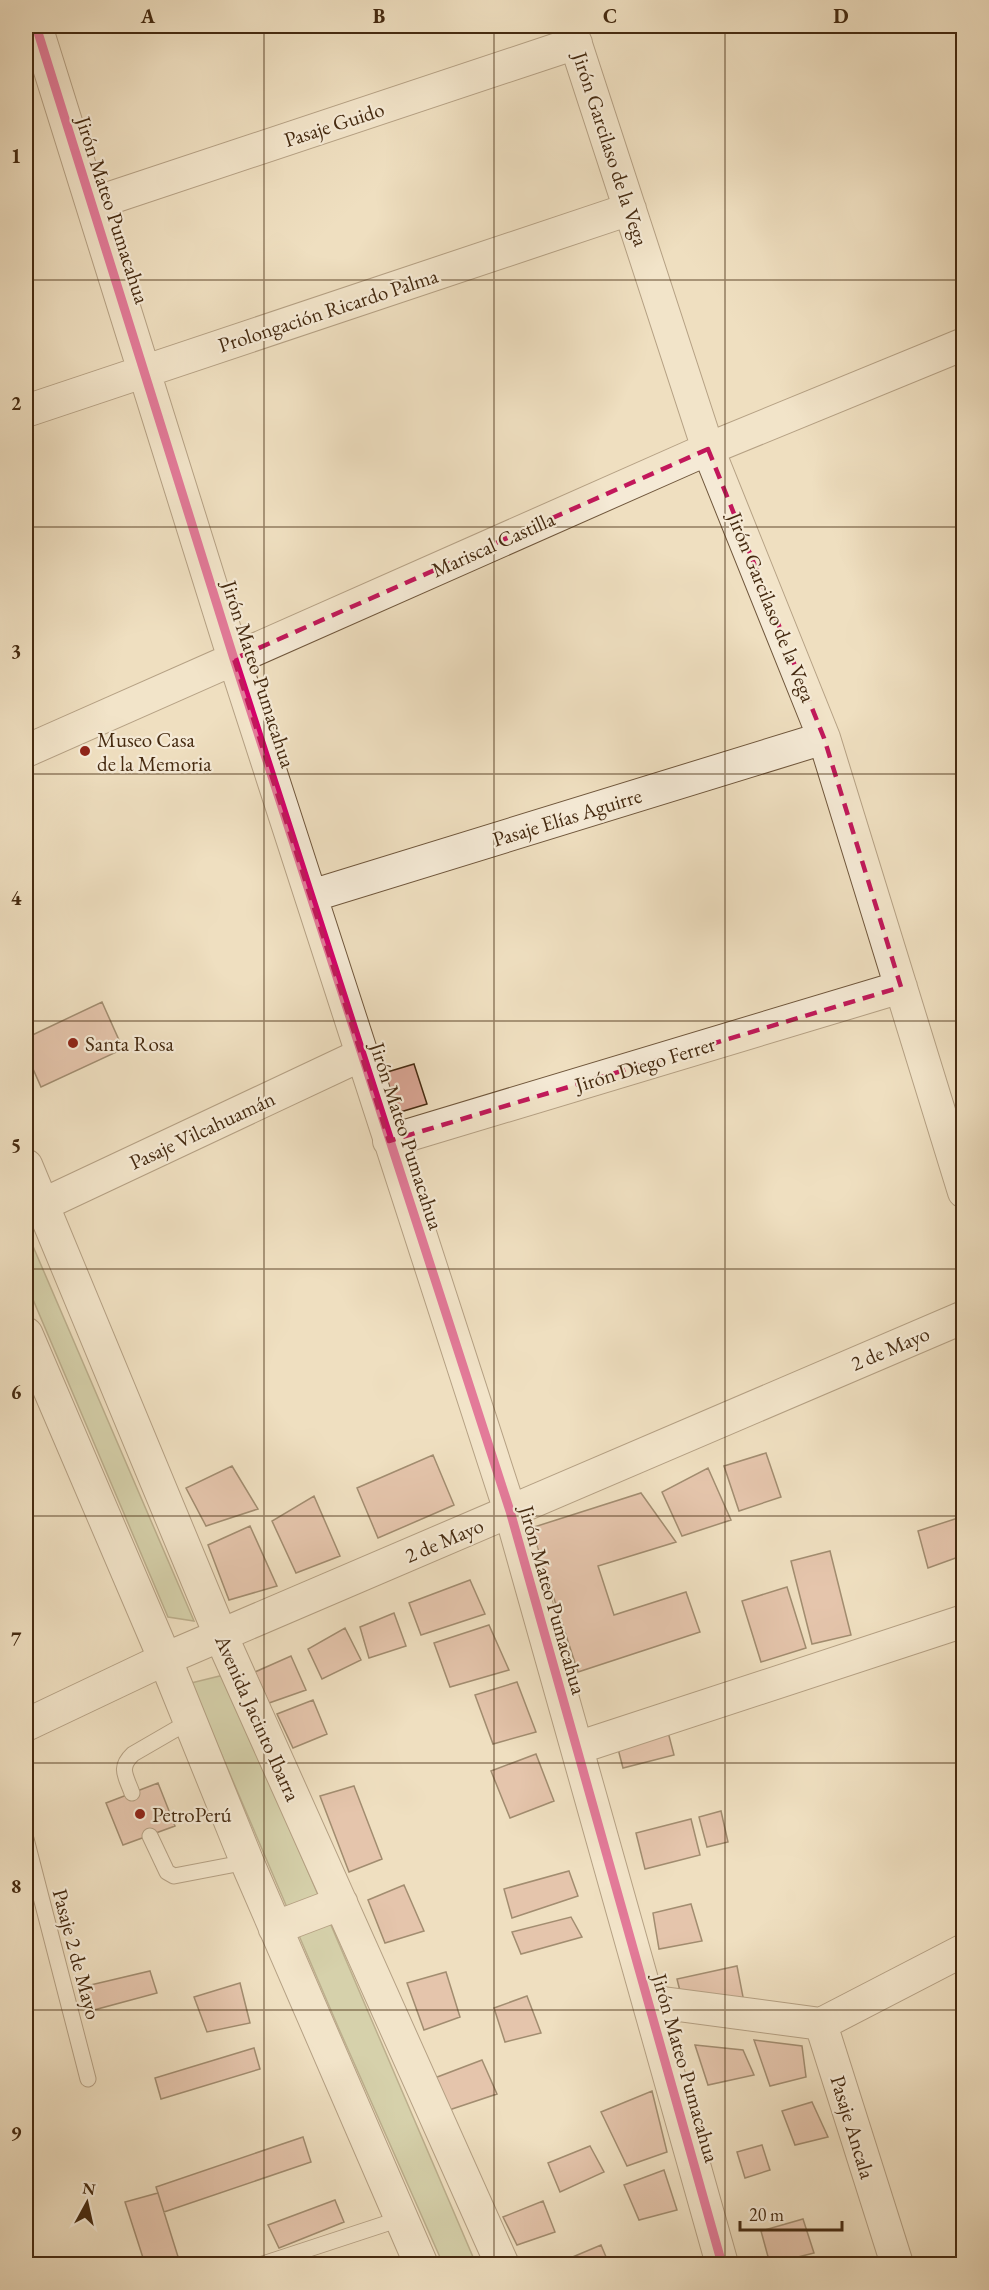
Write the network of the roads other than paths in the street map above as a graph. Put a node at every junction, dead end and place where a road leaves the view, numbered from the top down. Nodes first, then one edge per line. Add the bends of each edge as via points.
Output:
1 (36, 26) edge
2 (573, 34) edge
3 (92, 204) junction
4 (630, 209) junction
5 (963, 344) edge
6 (145, 371) junction
7 (26, 411) edge
8 (708, 448) junction
9 (234, 659) junction
10 (824, 738) junction
11 (26, 751) edge
12 (311, 896) junction
13 (901, 987) junction
14 (361, 1055) junction
15 (389, 1141) junction
16 (26, 1166) edge
17 (963, 1192) edge
18 (42, 1205) junction
19 (963, 1317) edge
20 (26, 1334) edge
21 (510, 1511) junction
22 (963, 1621) edge
23 (221, 1636) junction
24 (165, 1659) junction
25 (190, 1721) junction
26 (26, 1725) edge
27 (577, 1748) junction
28 (132, 1793) dead end
29 (150, 1836) dead end
30 (26, 1839) edge
31 (247, 1862) junction
32 (341, 1903) junction
33 (275, 1928) junction
34 (963, 1950) edge
35 (648, 2001) junction
36 (821, 2024) junction
37 (88, 2079) dead end
38 (400, 2219) junction
39 (263, 2265) edge
40 (421, 2265) edge
41 (502, 2265) edge
42 (722, 2265) edge
43 (897, 2265) edge

1 - 3 street, Jirón Mateo Pumacahua
2 - 3 street, Pasaje Guido
2 - 4 street, Jirón Garcilaso de la Vega
3 - 6 street, Jirón Mateo Pumacahua
4 - 6 street, Prolongación Ricardo Palma
4 - 8 street, Jirón Garcilaso de la Vega
5 - 8 street, Mariscal Castilla
6 - 7 street, Prolongación Ricardo Palma
6 - 9 street, Jirón Mateo Pumacahua
8 - 9 street, Mariscal Castilla
8 - 10 street, Jirón Garcilaso de la Vega
9 - 11 street, Mariscal Castilla
9 - 12 street, Jirón Mateo Pumacahua
10 - 12 street, Pasaje Elías Aguirre
10 - 13 street, Jirón Garcilaso de la Vega
12 - 14 street, Jirón Mateo Pumacahua
13 - 15 street, Jirón Diego Ferrer
13 - 17 street, Jirón Garcilaso de la Vega
14 - 15 street, Jirón Mateo Pumacahua
14 - 18 street, Pasaje Vilcahuamán
15 - 21 street, Jirón Mateo Pumacahua
16 - 18 street, Avenida Jacinto Ibarra
18 - 23 street, Avenida Jacinto Ibarra
19 - 21 street, 2 de Mayo
20 - 24 street
21 - 23 street, 2 de Mayo
21 - 27 street, Jirón Mateo Pumacahua
22 - 27 street
23 - 24 street, 2 de Mayo
23 - 32 street, Avenida Jacinto Ibarra
24 - 25 street
24 - 26 street, 2 de Mayo
25 - 28 lane via 126,1761 123,1768
25 - 31 street
27 - 35 street, Jirón Mateo Pumacahua
29 - 31 lane via 167,1872 174,1876
30 - 37 lane, Pasaje 2 de Mayo
31 - 33 street
32 - 33 street
32 - 41 street, Avenida Jacinto Ibarra
33 - 38 street
34 - 36 street
35 - 36 street
35 - 42 street, Jirón Mateo Pumacahua
36 - 43 street, Pasaje Ancala
38 - 39 lane
38 - 40 street

